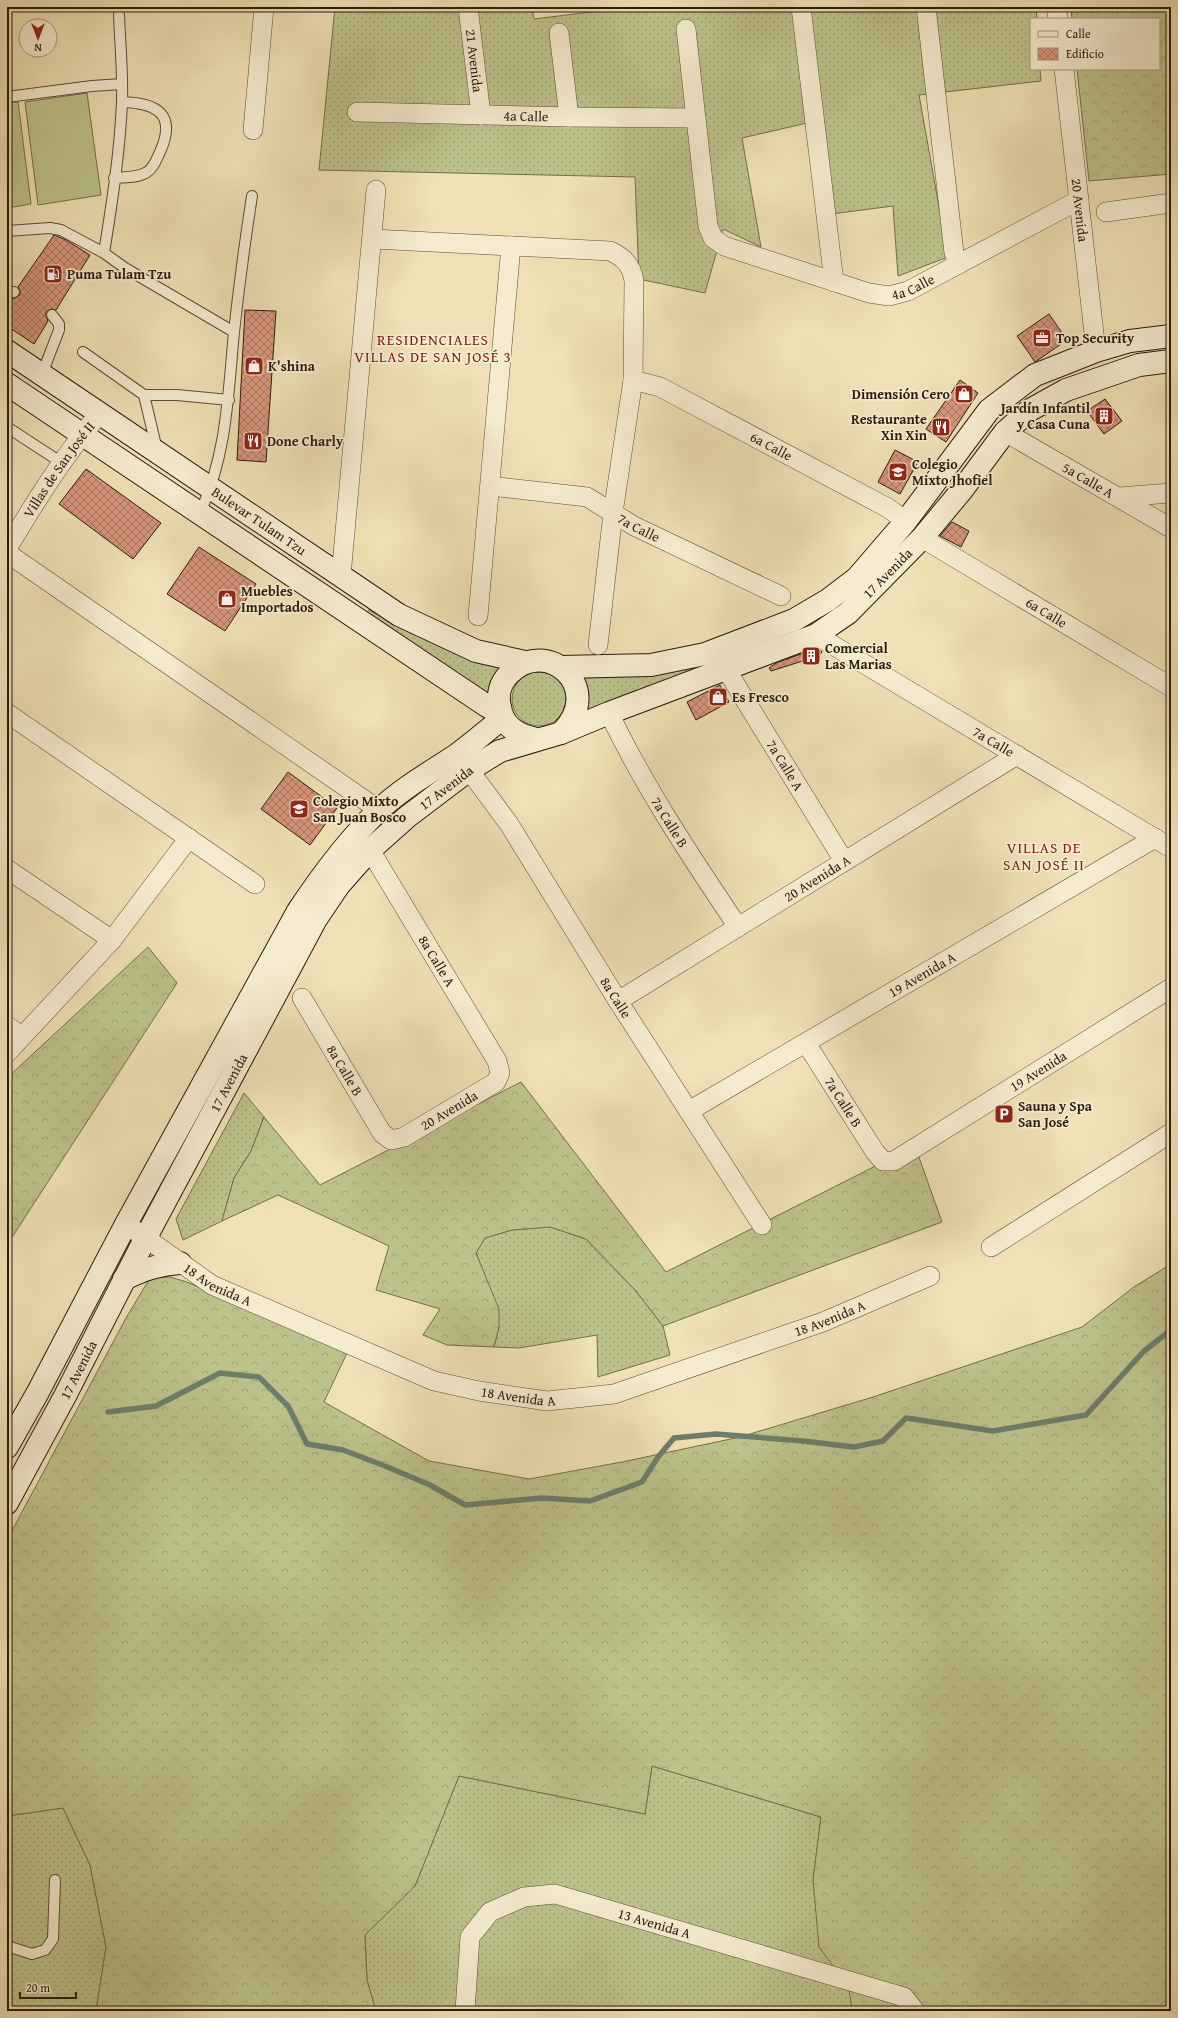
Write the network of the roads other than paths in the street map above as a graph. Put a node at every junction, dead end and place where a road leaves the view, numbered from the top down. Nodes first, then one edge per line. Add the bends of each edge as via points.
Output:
1 (264, 7) edge
2 (468, 7) edge
3 (801, 7) edge
4 (926, 7) edge
5 (1056, 7) edge
6 (118, 15) dead end
7 (1058, 18) edge
8 (686, 29) dead end
9 (559, 33) dead end
10 (1064, 70) edge
11 (122, 84) junction
12 (7, 97) edge
13 (122, 102) junction
14 (357, 112) dead end
15 (481, 115) junction
16 (569, 117) junction
17 (696, 118) junction
18 (253, 130) dead end
19 (114, 178) junction
20 (376, 190) dead end
21 (252, 196) dead end
22 (1079, 200) junction
23 (1171, 204) edge
24 (1106, 212) dead end
25 (7, 231) edge
26 (373, 239) junction
27 (511, 246) junction
28 (104, 253) junction
29 (959, 264) junction
30 (834, 282) junction
31 (52, 316) dead end
32 (234, 332) junction
33 (1171, 336) edge
34 (7, 351) edge
35 (1096, 351) junction
36 (82, 352) dead end
37 (1171, 361) edge
38 (42, 374) junction
39 (633, 380) junction
40 (16, 390) edge
41 (144, 395) junction
42 (229, 400) junction
43 (100, 413) junction
44 (7, 427) edge
45 (1005, 432) junction
46 (82, 434) junction
47 (158, 451) junction
48 (62, 463) junction
49 (490, 486) junction
50 (211, 487) junction
51 (1171, 493) edge
52 (1119, 497) junction
53 (200, 513) junction
54 (613, 513) junction
55 (906, 521) junction
56 (1171, 528) edge
57 (922, 538) junction
58 (7, 549) edge
59 (7, 553) edge
60 (341, 576) junction
61 (781, 596) dead end
62 (478, 616) dead end
63 (816, 635) junction
64 (598, 645) dead end
65 (525, 662) junction
66 (561, 667) junction
67 (726, 669) junction
68 (1171, 687) edge
69 (7, 713) edge
70 (609, 713) junction
71 (502, 716) junction
72 (561, 733) junction
73 (536, 739) junction
74 (1017, 755) junction
75 (470, 770) junction
76 (379, 810) junction
77 (189, 838) junction
78 (1155, 838) junction
79 (1171, 848) edge
80 (370, 850) junction
81 (844, 861) junction
82 (7, 869) edge
83 (255, 884) dead end
84 (738, 927) junction
85 (112, 940) junction
86 (1171, 988) edge
87 (302, 998) dead end
88 (618, 1001) junction
89 (15, 1031) edge
90 (806, 1043) junction
91 (7, 1053) edge
92 (500, 1073) joint
93 (689, 1111) junction
94 (1171, 1133) edge
95 (391, 1140) joint
96 (883, 1161) joint
97 (126, 1224) junction
98 (762, 1225) dead end
99 (145, 1238) junction
100 (991, 1247) dead end
101 (180, 1263) junction
102 (930, 1276) dead end
103 (124, 1280) junction
104 (7, 1447) edge
105 (7, 1504) edge
106 (55, 1880) dead end
107 (7, 1946) edge
108 (465, 2011) edge
109 (915, 2011) edge

1 - 18 street
2 - 15 street, 21 Avenida
3 - 30 street
4 - 29 street via 954,253
5 - 7 street
6 - 11 lane
8 - 17 street
9 - 16 street
10 - 22 street, 20 Avenida
11 - 12 lane
11 - 13 lane
13 - 19 lane
13 - 19 lane via 150,105 160,112 166,123 166,139 148,172 133,177
14 - 15 street, 4a Calle
15 - 16 street, 4a Calle
16 - 17 street, 4a Calle
17 - 30 street, 4a Calle via 708,226 713,238 724,246
19 - 28 lane
20 - 26 street
21 - 32 lane
22 - 29 street, 4a Calle
22 - 35 street, 20 Avenida
23 - 24 street
25 - 28 lane via 55,228
26 - 27 street
26 - 60 street
27 - 39 street via 610,251 627,262 634,281
27 - 49 street
28 - 32 lane via 131,272
29 - 30 street, 4a Calle via 908,291 889,296 869,293
31 - 38 lane via 59,324 59,330
32 - 42 lane
33 - 35 main road, 17 Avenida via 1130,341
34 - 38 main road, Bulevar Tulam Tzu
35 - 55 main road, 17 Avenida via 1035,375 989,410
36 - 41 lane
37 - 45 main road, 17 Avenida via 1139,365 1066,390 1030,410
38 - 40 main road
38 - 43 main road, Bulevar Tulam Tzu
39 - 54 street
39 - 55 street, 6a Calle via 667,390 888,508
40 - 46 main road, Bulevar Tulam Tzu
41 - 42 lane
41 - 47 lane
42 - 50 lane via 221,449 212,475
43 - 46 street, Villas de San José II
43 - 47 main road, Bulevar Tulam Tzu
44 - 48 lane
45 - 52 street, 5a Calle A
45 - 57 main road, 17 Avenida
46 - 48 street, Villas de San José II
46 - 53 main road, Bulevar Tulam Tzu
47 - 50 main road, Bulevar Tulam Tzu
48 - 58 street, Villas de San José II
49 - 54 street, 7a Calle via 587,497
49 - 62 street
50 - 53 lane
50 - 60 main road, Bulevar Tulam Tzu
51 - 52 street
52 - 56 street, 5a Calle A
53 - 71 main road, Bulevar Tulam Tzu
54 - 61 street, 7a Calle via 634,526
54 - 64 street
55 - 66 main road, 17 Avenida via 857,578 828,600 794,620 698,655 651,665
57 - 63 main road, 17 Avenida via 848,613
57 - 68 street, 6a Calle
59 - 76 street
60 - 65 main road, Bulevar Tulam Tzu via 399,615 476,651
63 - 67 main road, 17 Avenida
63 - 74 street, 7a Calle
65 - 66 main road via 538,660
65 - 71 main road via 514,668 500,689
66 - 72 main road via 576,687 578,700 576,713
67 - 70 main road, 17 Avenida
67 - 81 street, 7a Calle A
69 - 77 street
70 - 72 main road, 17 Avenida
70 - 84 street, 7a Calle B via 676,835
71 - 73 main road via 511,729 522,736
71 - 76 main road, 17 Avenida via 456,755
72 - 73 main road
73 - 75 main road, 17 Avenida via 500,751
74 - 78 street, 7a Calle
74 - 81 street, 20 Avenida A
75 - 80 main road, 17 Avenida via 407,817
75 - 88 street, 8a Calle via 509,824
76 - 97 main road, 17 Avenida via 340,851 298,911
77 - 83 street
77 - 85 street
78 - 79 street, 7a Calle
78 - 90 street, 19 Avenida A
80 - 92 street, 8a Calle A via 497,1061
80 - 99 main road, 17 Avenida via 339,885 316,919
81 - 84 street, 20 Avenida A
82 - 85 street
84 - 88 street, 20 Avenida A
85 - 89 street
86 - 96 street, 19 Avenida via 894,1161
87 - 95 street, 8a Calle B via 382,1133
88 - 93 street, 8a Calle
89 - 91 street
90 - 93 street, 19 Avenida A
90 - 96 street, 7a Calle B
92 - 95 street, 20 Avenida via 496,1082 404,1138
93 - 98 street, 8a Calle
94 - 100 street
97 - 99 street, 18 Avenida A
97 - 104 main road, 17 Avenida
99 - 101 street, 18 Avenida A
99 - 103 main road, 17 Avenida
101 - 102 street, 18 Avenida A via 212,1285 434,1382 547,1401 614,1394 823,1322
101 - 103 main road via 163,1264
103 - 105 main road, 17 Avenida
106 - 107 lane via 52,1939 45,1950 32,1954
108 - 109 street, 13 Avenida A via 470,1937 490,1912 524,1897 555,1894 904,1997

